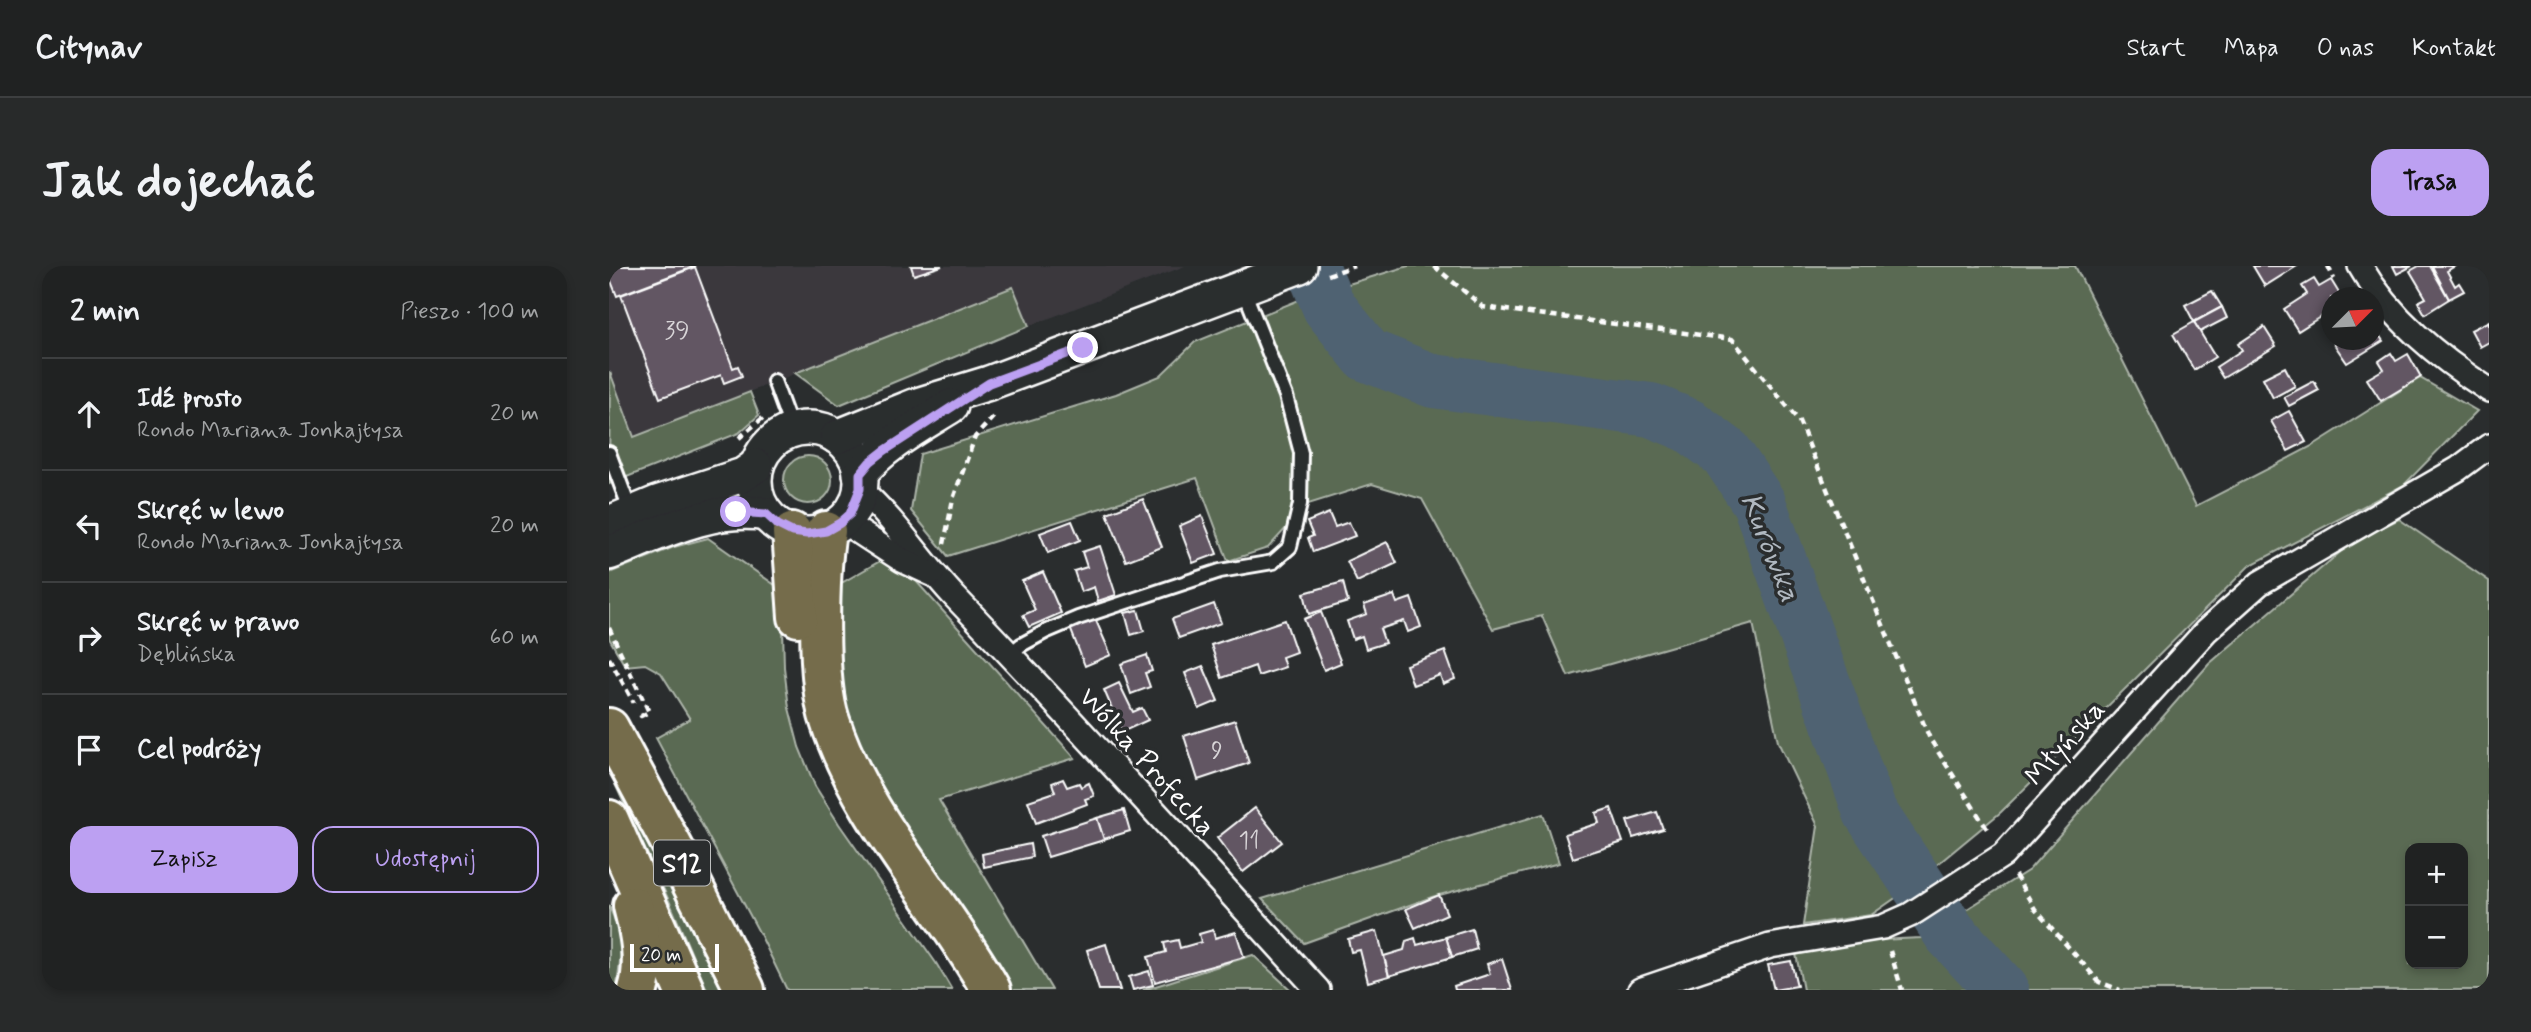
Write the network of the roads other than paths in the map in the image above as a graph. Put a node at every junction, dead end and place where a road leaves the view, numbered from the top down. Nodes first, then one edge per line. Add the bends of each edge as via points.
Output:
1 (1300, 266) edge
2 (2360, 266) edge
3 (1249, 285) junction
4 (774, 381) dead end
5 (2489, 390) edge
6 (993, 399) junction
7 (781, 421) junction
8 (837, 437) junction
9 (2489, 446) edge
10 (609, 453) edge
11 (756, 466) junction
12 (860, 481) junction
13 (620, 518) edge
14 (806, 525) junction
15 (609, 553) edge
16 (938, 565) junction
17 (1010, 654) junction
18 (624, 720) edge
19 (611, 825) edge
20 (638, 990) edge
21 (684, 990) edge
22 (745, 990) edge
23 (966, 990) edge
24 (991, 990) edge
25 (1318, 990) edge
26 (1640, 990) edge

1 - 3 main road
2 - 5 street via 2409,328 2446,362
3 - 6 main road
3 - 17 lane via 1301,453 1300,504 1290,547 1273,562 1220,571 1078,618
4 - 7 lane
6 - 8 main road via 936,398
6 - 12 main road via 884,451 870,462
7 - 8 main road
7 - 11 main road via 776,438
8 - 12 main road via 856,459
9 - 26 street, Młyńska via 2458,469 2260,583 2206,631 2003,855 1910,915 1883,927 1770,946
10 - 13 lane
11 - 13 main road via 743,475
11 - 14 main road via 756,491
12 - 14 main road via 850,514
12 - 16 street, Wólka Profecka
14 - 15 main road via 743,512 691,522
14 - 16 street, Wólka Profecka via 853,528 902,560
14 - 23 highway via 804,699 815,747 835,788
14 - 24 highway via 822,578 829,719 847,766
16 - 17 street, Wólka Profecka
17 - 25 street, Wólka Profecka
18 - 22 highway, S12 via 692,883
19 - 20 highway via 639,928 642,976
19 - 21 highway, S12

